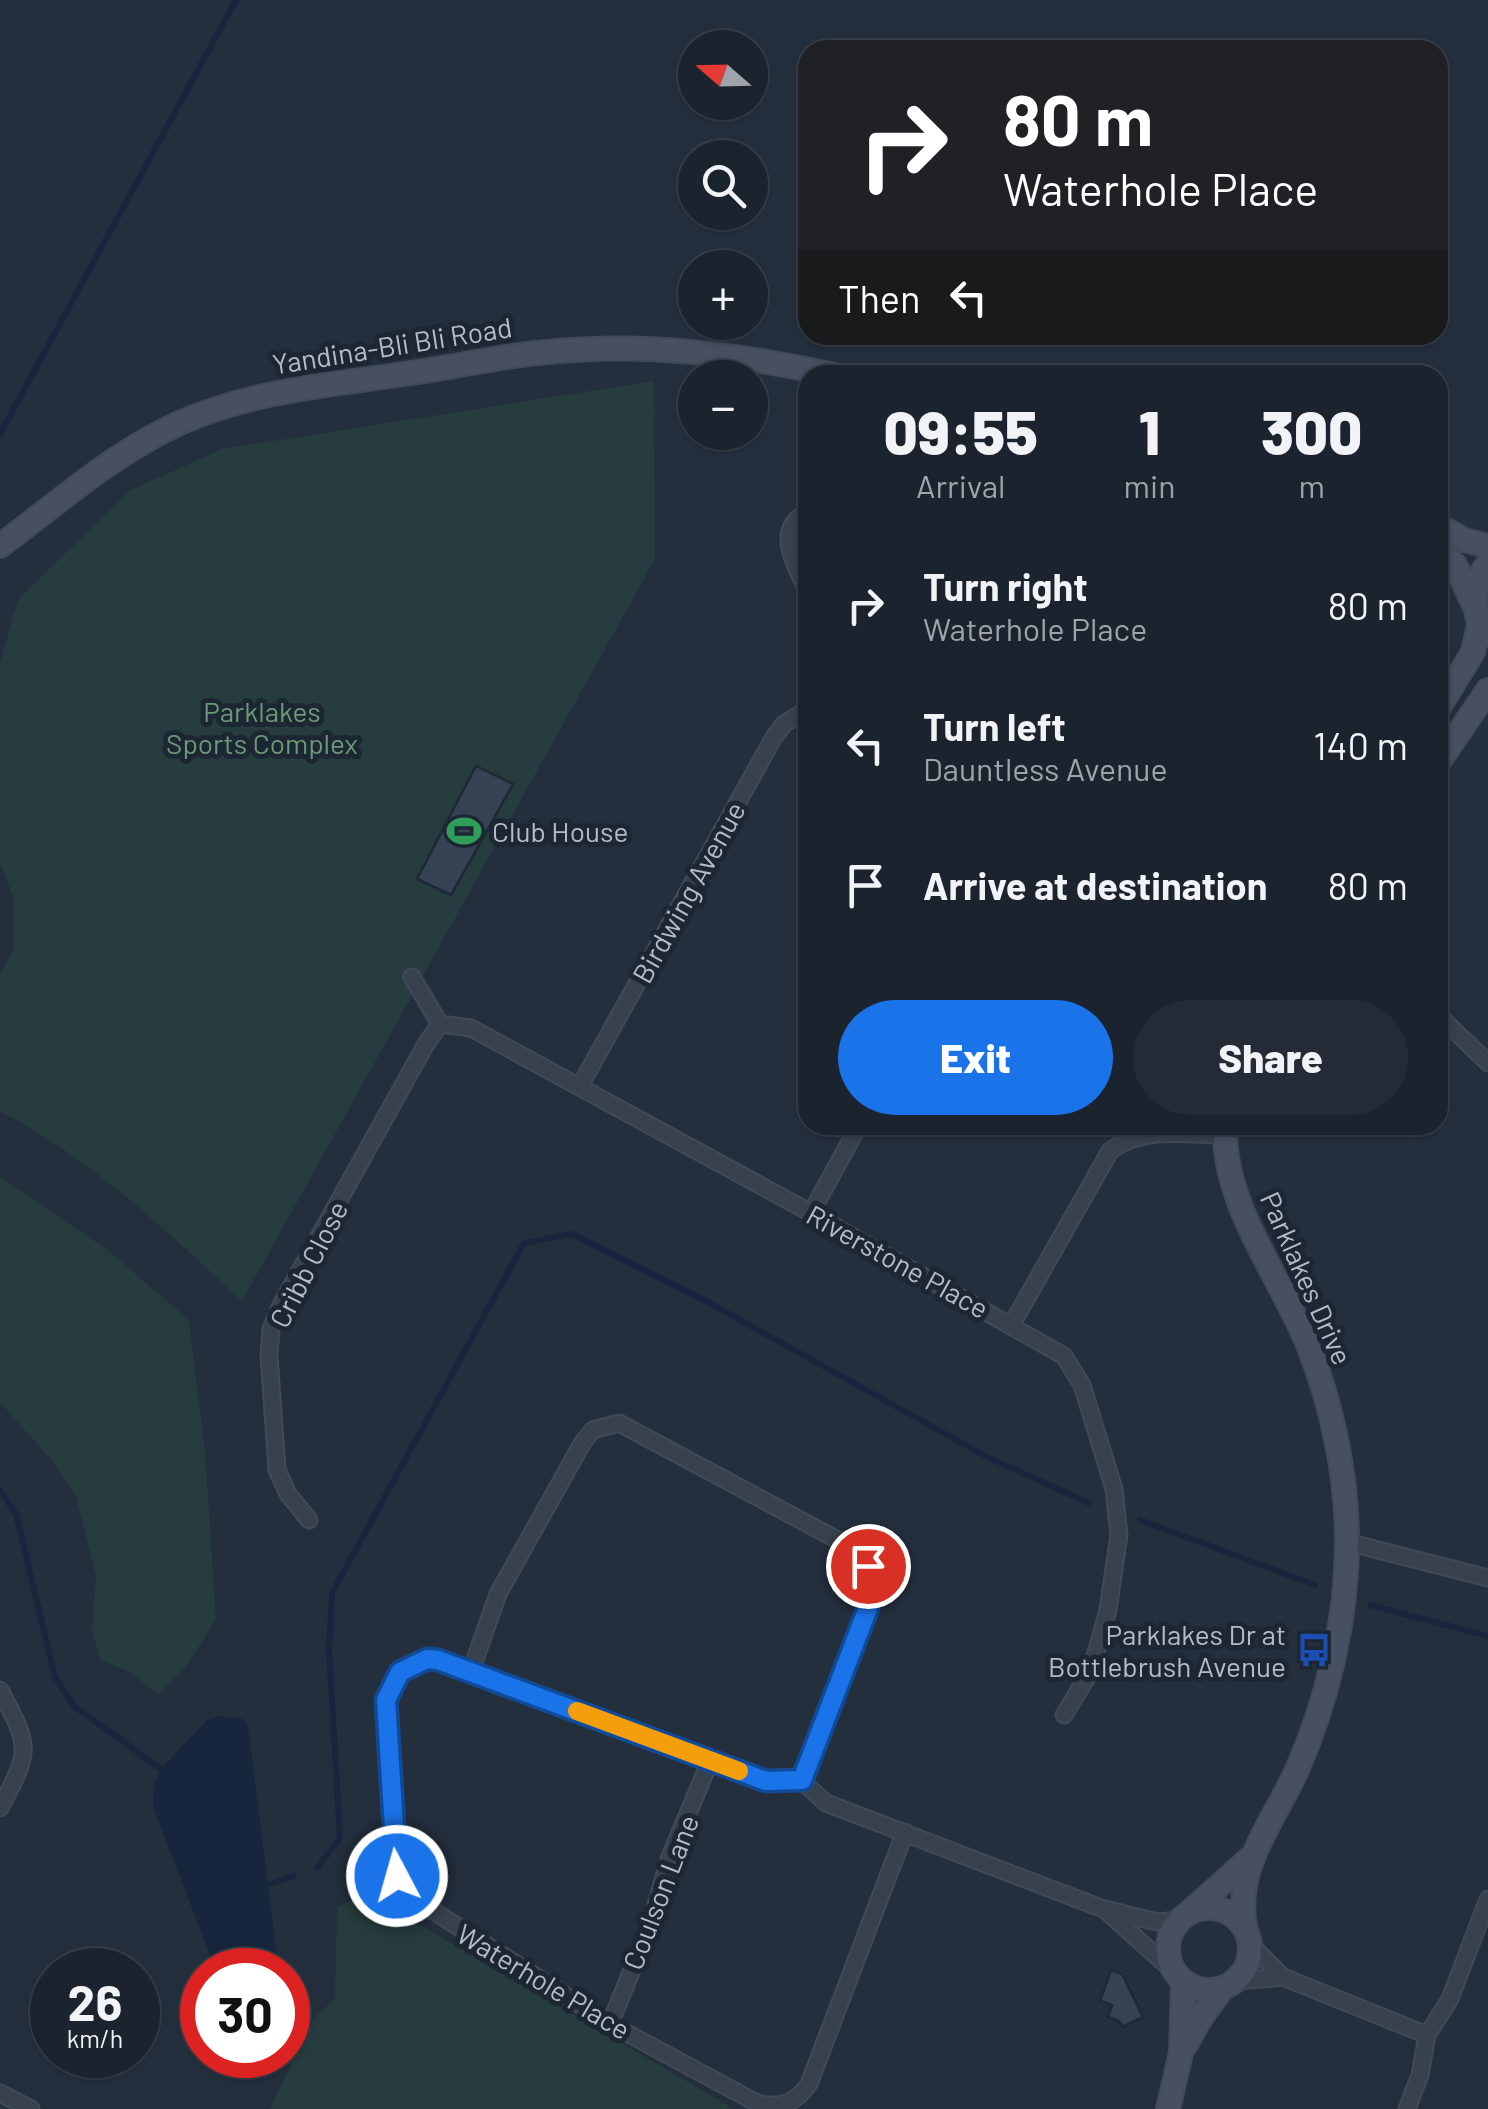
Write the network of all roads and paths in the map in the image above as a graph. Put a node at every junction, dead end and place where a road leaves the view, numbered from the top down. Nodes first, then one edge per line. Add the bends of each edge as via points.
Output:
1 (798, 368) edge
2 (798, 519) edge
3 (1448, 531) edge
4 (0, 546) edge
5 (1488, 546) edge
6 (1448, 559) edge
7 (1488, 564) edge
8 (798, 567) edge
9 (1481, 623) edge
10 (1488, 690) edge
11 (1448, 692) edge
12 (798, 715) edge
13 (1448, 748) edge
14 (412, 977) dead end
15 (440, 1024) junction
16 (1448, 1025) edge
17 (1488, 1064) edge
18 (580, 1086) junction
19 (854, 1135) edge
20 (1141, 1135) edge
21 (1225, 1135) edge
22 (811, 1213) junction
23 (1012, 1324) junction
24 (309, 1520) dead end
25 (1347, 1542) junction
26 (1488, 1578) edge
27 (471, 1670) junction
28 (0, 1690) edge
29 (1064, 1715) dead end
30 (710, 1760) junction
31 (802, 1780) junction
32 (0, 1808) edge
33 (905, 1832) junction
34 (1252, 1857) junction
35 (1488, 1900) edge
36 (1102, 1908) junction
37 (1185, 1916) junction
38 (1248, 1937) junction
39 (1178, 1976) junction
40 (1283, 1977) junction
41 (1229, 1984) junction
42 (610, 2024) junction
43 (1427, 2036) junction
44 (1181, 2053) junction
45 (0, 2092) edge
46 (31, 2109) edge
47 (1168, 2109) edge
48 (1407, 2109) edge

1 - 4 street, Yandina-Bli Bli Road via 716,353 548,351 314,384 229,403 178,423
2 - 8 street via 787,539
3 - 5 street
6 - 9 street
7 - 9 street via 1475,589
9 - 11 street via 1474,652
10 - 13 street
12 - 18 street, Birdwing Avenue via 774,737
14 - 15 street
15 - 18 street, Riverstone Place via 471,1028
15 - 24 street, Cribb Close via 271,1330 277,1470
16 - 17 street
18 - 22 street, Riverstone Place
19 - 22 street
20 - 23 street via 1110,1152
21 - 25 street, Parklakes Drive via 1239,1201 1323,1387
22 - 23 street, Riverstone Place
23 - 29 street, Riverstone Place via 1074,1368 1118,1515 1104,1627 1089,1674
25 - 26 street
25 - 34 street, Parklakes Drive via 1331,1671 1298,1768
27 - 30 street, Waterhole Place
27 - 31 street via 498,1594 583,1442 605,1424 619,1423 847,1545 868,1566 868,1608
27 - 42 street, Waterhole Place via 427,1659 400,1672 391,1685 385,1719 397,1876 422,1907
28 - 32 street via 24,1734 22,1767
30 - 31 street, Waterhole Place via 766,1781
30 - 42 street, Coulson Lane
31 - 33 street via 826,1803
33 - 36 street
33 - 42 street, Waterhole Place via 810,2084 792,2101 757,2103
34 - 37 street, Parklakes Drive
34 - 38 street, Parklakes Drive via 1242,1901
35 - 43 street via 1450,1999
36 - 37 street via 1157,1922
36 - 39 street
37 - 38 street via 1203,1908 1228,1912
37 - 39 street via 1168,1943
38 - 40 street
38 - 41 street via 1244,1970
39 - 41 street via 1195,1988
39 - 44 street
40 - 41 street
40 - 43 street
41 - 44 street
43 - 48 street
44 - 47 street
45 - 46 street

